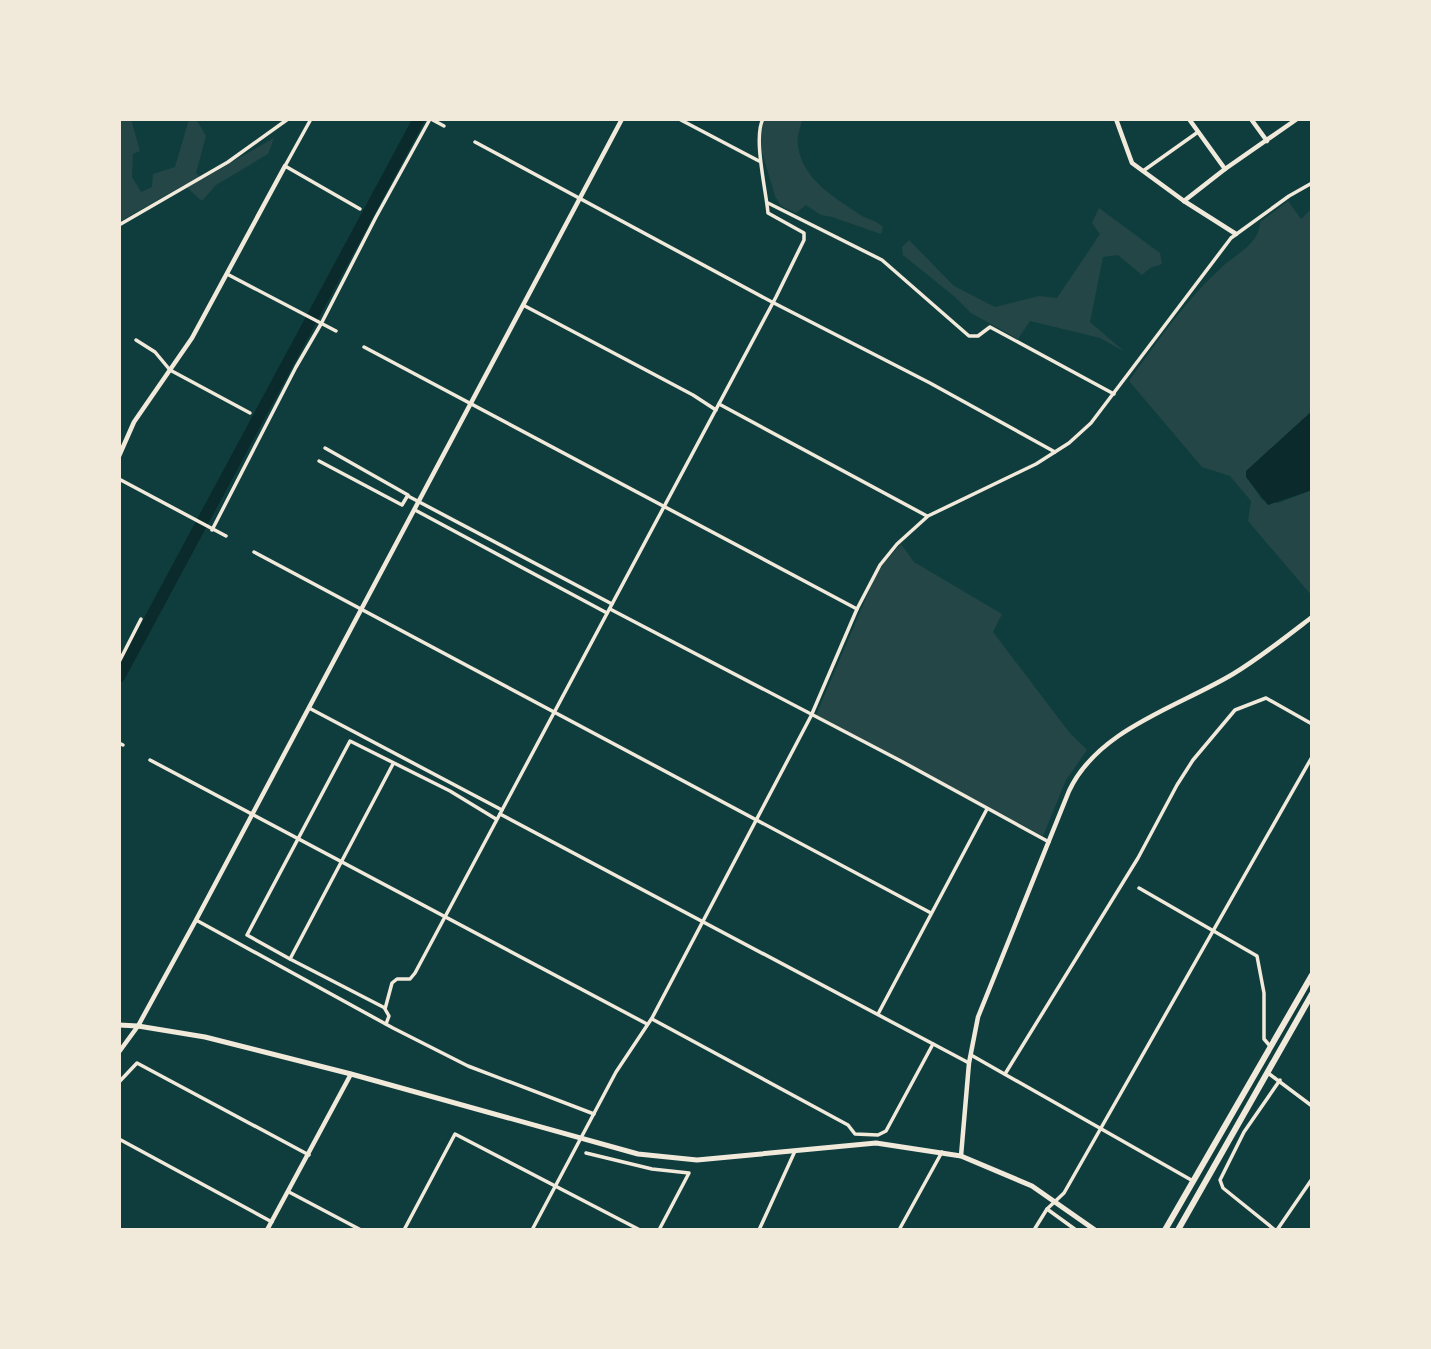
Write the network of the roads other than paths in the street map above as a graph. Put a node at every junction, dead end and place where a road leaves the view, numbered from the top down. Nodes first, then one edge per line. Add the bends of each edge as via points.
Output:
1 (288, 119) edge
2 (311, 119) edge
3 (430, 119) edge
4 (622, 119) edge
5 (680, 119) edge
6 (763, 119) edge
7 (1116, 119) edge
8 (1189, 119) edge
9 (1251, 119) edge
10 (1297, 119) edge
11 (444, 126) dead end
12 (1198, 132) junction
13 (1267, 141) junction
14 (475, 142) dead end
15 (759, 161) junction
16 (285, 166) junction
17 (1225, 169) junction
18 (1143, 171) junction
19 (1312, 183) edge
20 (580, 198) junction
21 (1184, 201) junction
22 (768, 203) junction
23 (360, 209) dead end
24 (119, 225) edge
25 (1236, 234) junction
26 (226, 274) junction
27 (772, 302) junction
28 (523, 305) junction
29 (319, 322) junction
30 (336, 331) dead end
31 (136, 340) dead end
32 (364, 347) dead end
33 (170, 370) junction
34 (1114, 394) junction
35 (470, 403) junction
36 (719, 404) junction
37 (716, 410) junction
38 (250, 413) dead end
39 (325, 448) dead end
40 (1055, 452) junction
41 (119, 456) edge
42 (319, 461) dead end
43 (119, 480) edge
44 (408, 496) junction
45 (417, 501) junction
46 (663, 506) junction
47 (413, 509) junction
48 (928, 516) junction
49 (210, 529) junction
50 (226, 536) dead end
51 (254, 552) dead end
52 (361, 608) junction
53 (610, 609) junction
54 (857, 609) junction
55 (1312, 617) edge
56 (141, 619) dead end
57 (119, 662) edge
58 (308, 707) junction
59 (554, 711) junction
60 (811, 716) junction
61 (1312, 724) edge
62 (1312, 757) edge
63 (150, 760) dead end
64 (393, 764) junction
65 (987, 809) junction
66 (501, 812) junction
67 (252, 814) junction
68 (496, 819) junction
69 (757, 820) junction
70 (298, 839) junction
71 (1049, 842) junction
72 (342, 862) junction
73 (1139, 888) dead end
74 (931, 913) junction
75 (445, 917) junction
76 (195, 920) junction
77 (702, 922) junction
78 (1213, 931) junction
79 (290, 959) junction
80 (1312, 975) edge
81 (1312, 994) edge
82 (385, 1008) junction
83 (877, 1014) junction
84 (652, 1018) junction
85 (386, 1024) junction
86 (648, 1024) junction
87 (119, 1025) edge
88 (138, 1026) junction
89 (933, 1044) junction
90 (1271, 1046) junction
91 (119, 1052) edge
92 (971, 1055) junction
93 (969, 1063) junction
94 (1268, 1073) junction
95 (351, 1074) junction
96 (1005, 1074) junction
97 (1280, 1080) junction
98 (119, 1082) edge
99 (1312, 1106) edge
100 (594, 1114) junction
101 (1100, 1129) junction
102 (580, 1138) junction
103 (119, 1139) edge
104 (795, 1151) junction
105 (942, 1152) junction
106 (586, 1153) dead end
107 (309, 1155) junction
108 (961, 1156) junction
109 (1312, 1179) edge
110 (1194, 1182) junction
111 (555, 1186) junction
112 (289, 1192) junction
113 (1055, 1202) junction
114 (1047, 1209) junction
115 (272, 1222) junction
116 (267, 1230) edge
117 (361, 1230) edge
118 (404, 1230) edge
119 (532, 1230) edge
120 (640, 1230) edge
121 (659, 1230) edge
122 (759, 1230) edge
123 (899, 1230) edge
124 (1034, 1230) edge
125 (1076, 1230) edge
126 (1094, 1230) edge
127 (1166, 1230) edge
128 (1178, 1230) edge
129 (1276, 1230) edge

1 - 24 street via 228,162
2 - 16 street
3 - 11 street
3 - 29 street
4 - 20 street
5 - 15 street
6 - 15 street
7 - 18 street via 1129,160
8 - 12 street
9 - 13 street
10 - 13 street
12 - 17 street
12 - 18 street
13 - 17 street
14 - 20 street
15 - 22 street
16 - 23 street
16 - 26 street
17 - 21 street
18 - 21 street
19 - 25 street
20 - 27 street
20 - 28 street
21 - 25 street
22 - 27 street via 769,214 805,235
22 - 34 street via 882,260 969,336 990,327
25 - 34 street
26 - 29 street
26 - 33 street
27 - 36 street
27 - 40 street
28 - 35 street
28 - 37 street
29 - 30 street
29 - 49 street
31 - 33 street via 155,352
32 - 35 street
33 - 38 street
33 - 41 street via 134,422
34 - 40 street via 1091,424
35 - 45 street
35 - 46 street
36 - 37 street
36 - 48 street
37 - 46 street
39 - 44 street
40 - 48 street
42 - 44 street via 402,505
43 - 49 street
44 - 45 street
45 - 47 street
45 - 53 street
46 - 53 street
46 - 54 street
47 - 52 street
47 - 53 street
48 - 54 street via 887,557
49 - 50 street
51 - 52 street
52 - 58 street
52 - 59 street
53 - 59 street
53 - 60 street
54 - 60 street
55 - 71 street via 1265,654 1120,733 1097,751 1074,780
56 - 57 street
58 - 66 street
58 - 67 street
59 - 66 street
59 - 69 street
60 - 65 street
60 - 69 street
61 - 96 street via 1266,698 1235,710 1177,785 1138,858
62 - 78 street
63 - 67 street
64 - 68 street
64 - 70 street via 350,741
64 - 72 street
65 - 71 street
65 - 74 street
66 - 68 street
66 - 77 street
67 - 70 street
67 - 76 street
68 - 75 street
69 - 74 street
69 - 77 street
70 - 72 street
70 - 79 street via 247,935
71 - 92 street via 978,1017
72 - 75 street
72 - 79 street
73 - 78 street
74 - 83 street
75 - 82 street via 410,979 392,983
75 - 86 street
76 - 85 street
76 - 88 street
77 - 83 street
77 - 84 street
78 - 90 street via 1257,957 1264,993 1264,1039
78 - 101 street
79 - 82 street
80 - 90 highway
81 - 94 highway
82 - 85 street
83 - 89 street
84 - 86 street
84 - 89 street via 848,1125 855,1134 886,1131
85 - 100 street via 468,1066
86 - 100 street
87 - 88 main road
88 - 91 street
88 - 95 main road via 205,1037
89 - 93 street
90 - 110 highway
92 - 93 street
92 - 96 street
93 - 108 street
94 - 97 street
94 - 128 highway
95 - 102 main road
95 - 107 street
96 - 101 street
97 - 99 street
97 - 129 street via 1244,1132 1220,1180 1223,1188
98 - 107 street via 136,1063
100 - 102 street
101 - 110 street
101 - 113 street
102 - 104 main road via 638,1154 697,1160
102 - 111 street
103 - 115 street
104 - 105 main road via 876,1143
104 - 122 street
105 - 108 main road
105 - 123 street
106 - 121 street via 689,1173
107 - 112 street
108 - 113 main road via 1010,1175
109 - 129 street
110 - 127 highway
111 - 118 street via 455,1134
111 - 119 street
111 - 120 street
112 - 115 street
112 - 117 street
113 - 114 street
113 - 126 main road
114 - 124 street
114 - 125 street
115 - 116 street

